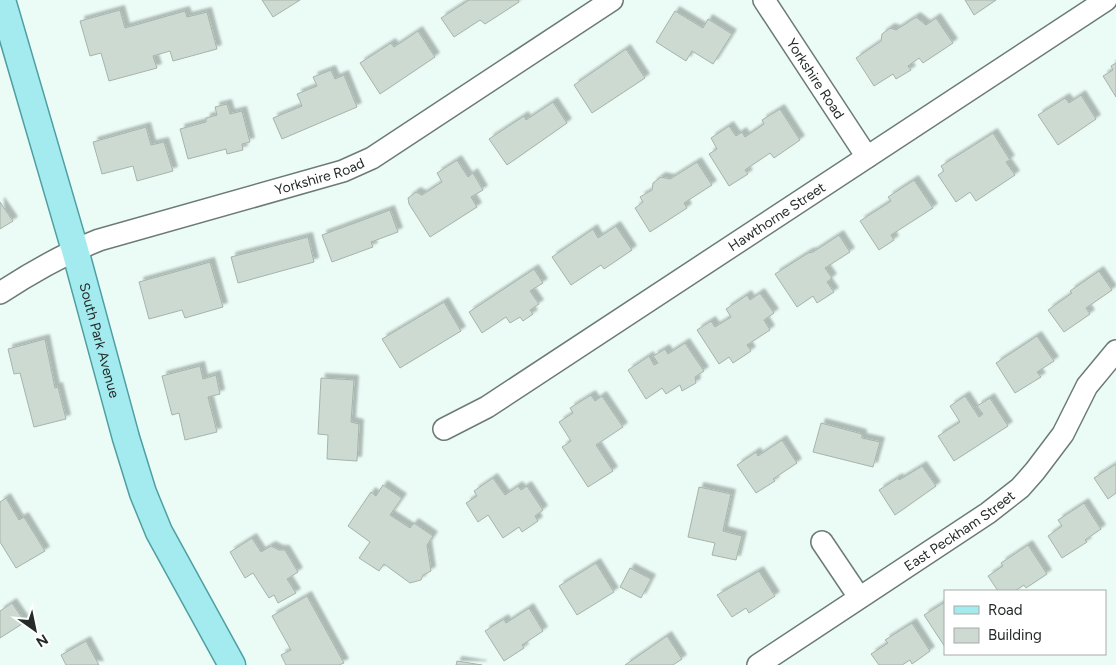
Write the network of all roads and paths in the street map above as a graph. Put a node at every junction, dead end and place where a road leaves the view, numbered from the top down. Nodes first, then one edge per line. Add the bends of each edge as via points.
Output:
1 (2, 0) edge
2 (612, 0) edge
3 (764, 0) edge
4 (1106, 0) edge
5 (867, 157) junction
6 (74, 250) junction
7 (0, 293) edge
8 (1116, 351) edge
9 (444, 428) dead end
10 (822, 542) dead end
11 (859, 598) junction
12 (232, 665) edge
13 (758, 665) edge

1 - 6 main road, South Park Avenue
2 - 6 street, Yorkshire Road via 372,158 343,171 99,240
3 - 5 street, Yorkshire Road
4 - 5 street, Hawthorne Street
5 - 9 street, Hawthorne Street via 487,407
6 - 7 street, Yorkshire Road
6 - 12 main road, South Park Avenue via 143,493 159,532
8 - 11 street, East Peckham Street via 1087,386 1063,434 1020,488 988,513
10 - 11 street
11 - 13 street, East Peckham Street

